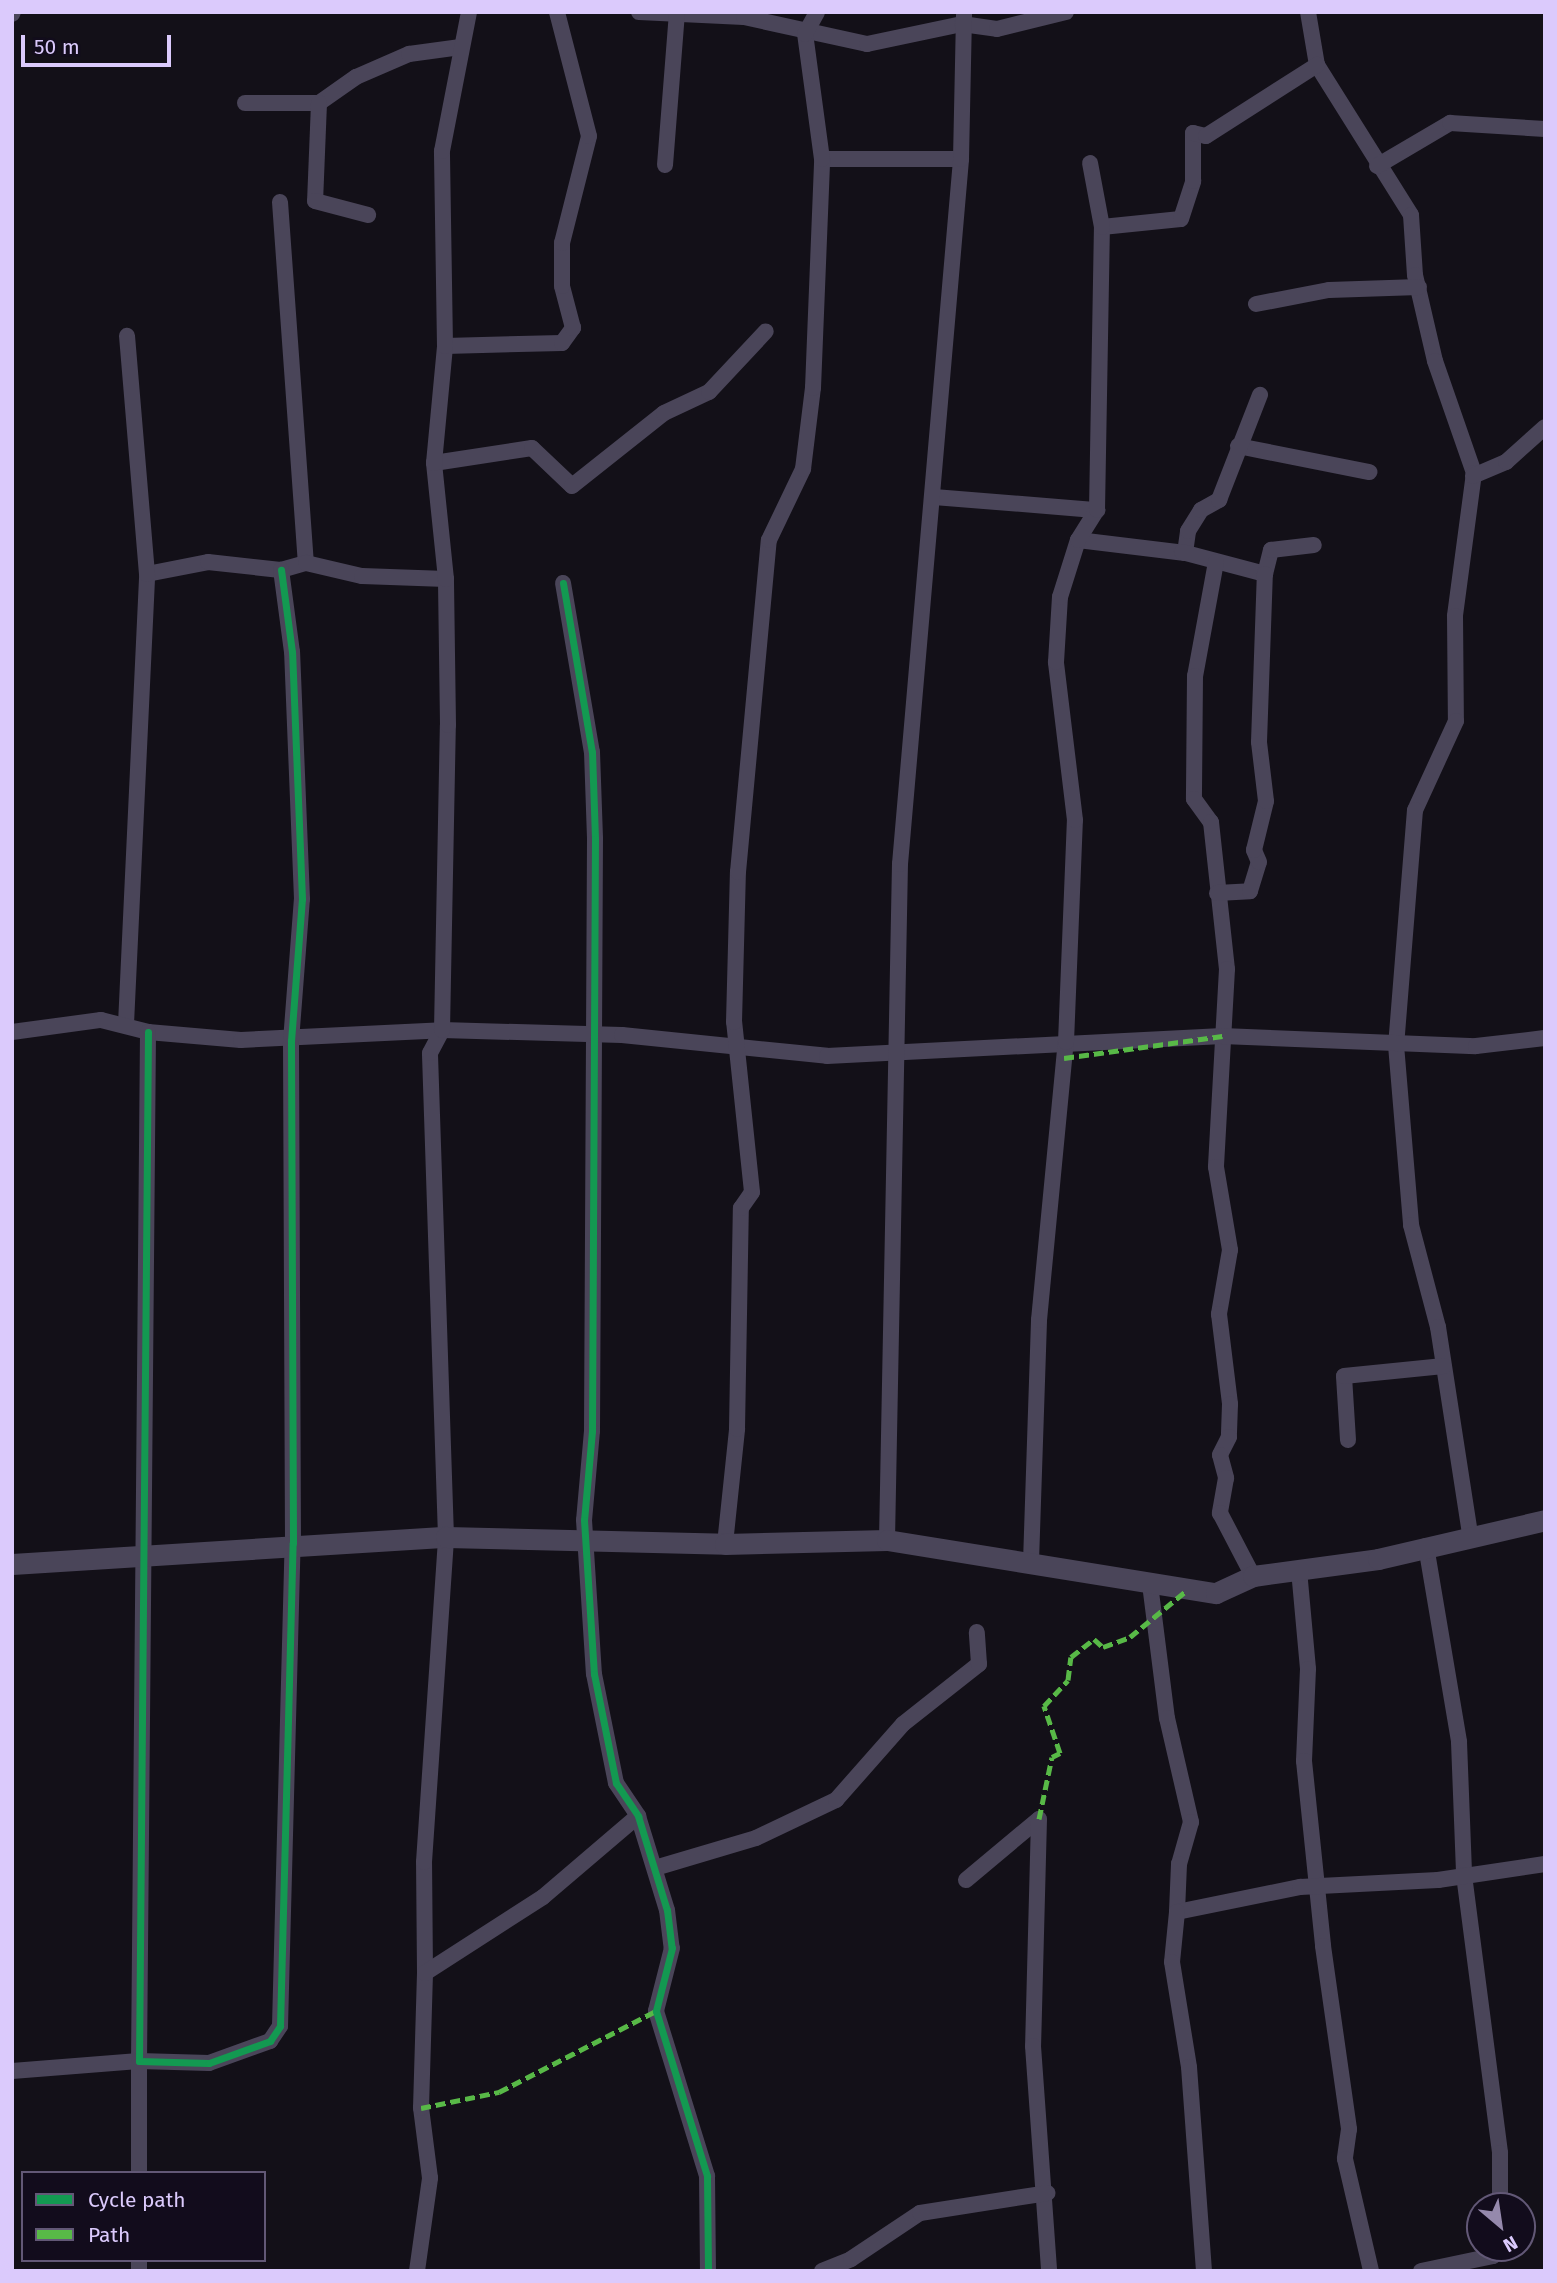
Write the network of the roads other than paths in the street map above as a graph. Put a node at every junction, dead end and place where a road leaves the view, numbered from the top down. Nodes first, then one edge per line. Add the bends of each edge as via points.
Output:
1 (469, 12) edge
2 (557, 12) edge
3 (639, 12) edge
4 (817, 12) edge
5 (1066, 12) edge
6 (1310, 13) edge
7 (677, 14) edge
8 (963, 18) edge
9 (805, 34) junction
10 (461, 47) junction
11 (1317, 65) junction
12 (245, 103) dead end
13 (319, 103) junction
14 (1545, 129) edge
15 (822, 159) junction
16 (961, 159) junction
17 (1090, 163) dead end
18 (665, 165) dead end
19 (1377, 166) junction
20 (280, 202) dead end
21 (368, 215) dead end
22 (1102, 227) junction
23 (1419, 287) junction
24 (1256, 304) dead end
25 (766, 331) dead end
26 (127, 335) dead end
27 (445, 346) junction
28 (1260, 395) dead end
29 (1545, 427) edge
30 (1238, 446) junction
31 (434, 463) junction
32 (1369, 472) dead end
33 (1473, 476) junction
34 (934, 497) junction
35 (1097, 510) junction
36 (1078, 540) junction
37 (1314, 545) dead end
38 (1182, 552) junction
39 (1216, 562) junction
40 (306, 563) junction
41 (281, 570) junction
42 (147, 574) junction
43 (1265, 574) junction
44 (446, 579) junction
45 (563, 583) dead end
46 (1217, 893) junction
47 (126, 1024) junction
48 (442, 1030) junction
49 (12, 1032) edge
50 (148, 1032) junction
51 (591, 1036) junction
52 (1222, 1036) junction
53 (1545, 1038) edge
54 (291, 1041) junction
55 (1066, 1042) junction
56 (1396, 1045) junction
57 (739, 1048) junction
58 (897, 1054) junction
59 (1444, 1366) junction
60 (1348, 1440) dead end
61 (1545, 1520) edge
62 (1469, 1534) junction
63 (446, 1537) junction
64 (887, 1540) junction
65 (588, 1541) junction
66 (293, 1543) junction
67 (725, 1544) junction
68 (1426, 1546) junction
69 (139, 1554) junction
70 (1031, 1562) junction
71 (12, 1564) edge
72 (1299, 1570) junction
73 (1253, 1576) junction
74 (1150, 1584) junction
75 (977, 1632) dead end
76 (638, 1816) junction
77 (1545, 1864) edge
78 (655, 1867) junction
79 (1464, 1875) junction
80 (966, 1880) dead end
81 (1320, 1886) junction
82 (1177, 1912) junction
83 (425, 1973) junction
84 (139, 2061) junction
85 (12, 2071) edge
86 (139, 2171) edge
87 (1500, 2192) edge
88 (1047, 2193) junction
89 (1466, 2262) edge
90 (853, 2265) edge
91 (416, 2271) edge
92 (708, 2271) edge
93 (822, 2271) edge
94 (1049, 2271) edge
95 (1204, 2271) edge
96 (1371, 2271) edge
97 (1421, 2271) edge

1 - 10 street
2 - 27 street via 589,136 562,243 562,286 573,328 562,343
3 - 7 street
4 - 9 street
5 - 8 street via 997,29
6 - 11 street
7 - 9 street via 744,17
7 - 18 street
8 - 9 street via 867,44
8 - 16 street
9 - 15 street
10 - 13 street via 409,54 356,77
10 - 27 street via 442,151
11 - 19 street
11 - 22 street via 1206,135 1193,133 1192,181 1181,219
12 - 13 street
13 - 21 street via 314,201
14 - 19 street via 1450,123
15 - 16 street
15 - 57 street via 813,388 803,469 769,540 754,652 738,872
16 - 34 street
17 - 22 street
19 - 23 street via 1412,215
20 - 40 street
22 - 35 street
23 - 24 street via 1329,290
23 - 33 street via 1444,392
25 - 31 street via 709,392 664,412 572,486 561,482 532,448
26 - 42 street
27 - 31 street
28 - 30 street
29 - 33 street via 1506,462
30 - 32 street
30 - 38 street via 1219,500 1201,510
31 - 44 street
33 - 56 street via 1455,616 1456,721 1415,810
34 - 35 street
34 - 58 street via 901,864
35 - 36 street
36 - 38 street
36 - 55 street via 1060,597 1056,662 1075,820
37 - 43 street via 1271,550
38 - 39 street
39 - 43 street
39 - 46 street via 1195,676 1194,799 1211,822
40 - 41 street
40 - 44 street via 362,576
41 - 42 street via 208,562
41 - 54 street via 292,652 302,899
42 - 47 street
43 - 46 street via 1259,742 1266,801 1254,850 1259,862 1250,891
44 - 48 street
45 - 51 street via 592,752
46 - 52 street via 1227,969
47 - 49 street via 101,1020
47 - 50 street
48 - 51 street
48 - 54 street
48 - 63 street via 430,1054
50 - 54 street
50 - 69 street
51 - 57 street
51 - 65 street
52 - 55 street
52 - 56 street
52 - 73 street via 1225,1074 1216,1167 1230,1250 1219,1314 1230,1404 1229,1437 1220,1455 1226,1478 1220,1513
53 - 56 street
54 - 66 street
55 - 58 street
55 - 70 street via 1039,1320
56 - 59 street via 1411,1225
57 - 58 street via 827,1056
57 - 67 street via 752,1192 741,1208 737,1429
58 - 64 street
59 - 60 street via 1344,1376
59 - 62 street
61 - 62 street
62 - 68 street
63 - 65 street
63 - 66 street
63 - 83 street via 424,1862
64 - 67 street
64 - 70 street via 933,1552
65 - 67 street
65 - 76 street via 598,1699 616,1783
66 - 69 street
66 - 84 street via 280,2026 270,2041 209,2063
68 - 72 street
68 - 79 street via 1459,1742
69 - 71 street
69 - 84 street via 144,1779
70 - 74 street
72 - 73 street
72 - 81 street via 1308,1669 1304,1760
73 - 74 street via 1216,1593
74 - 82 street via 1167,1718 1191,1822 1179,1864
75 - 78 street via 979,1664 904,1724 836,1800 757,1838
76 - 78 street
76 - 83 street via 543,1897
77 - 79 street
78 - 92 street via 672,1948 656,2011 707,2176
79 - 81 street
79 - 87 street via 1500,2153
80 - 88 street via 1039,1819 1033,2046
81 - 82 street
81 - 96 street via 1349,2129 1345,2159
82 - 95 street via 1172,1962 1189,2067
83 - 91 street via 421,2108 430,2178
84 - 85 street
84 - 86 street
88 - 90 street via 920,2213
88 - 94 street
89 - 97 street
90 - 93 street

